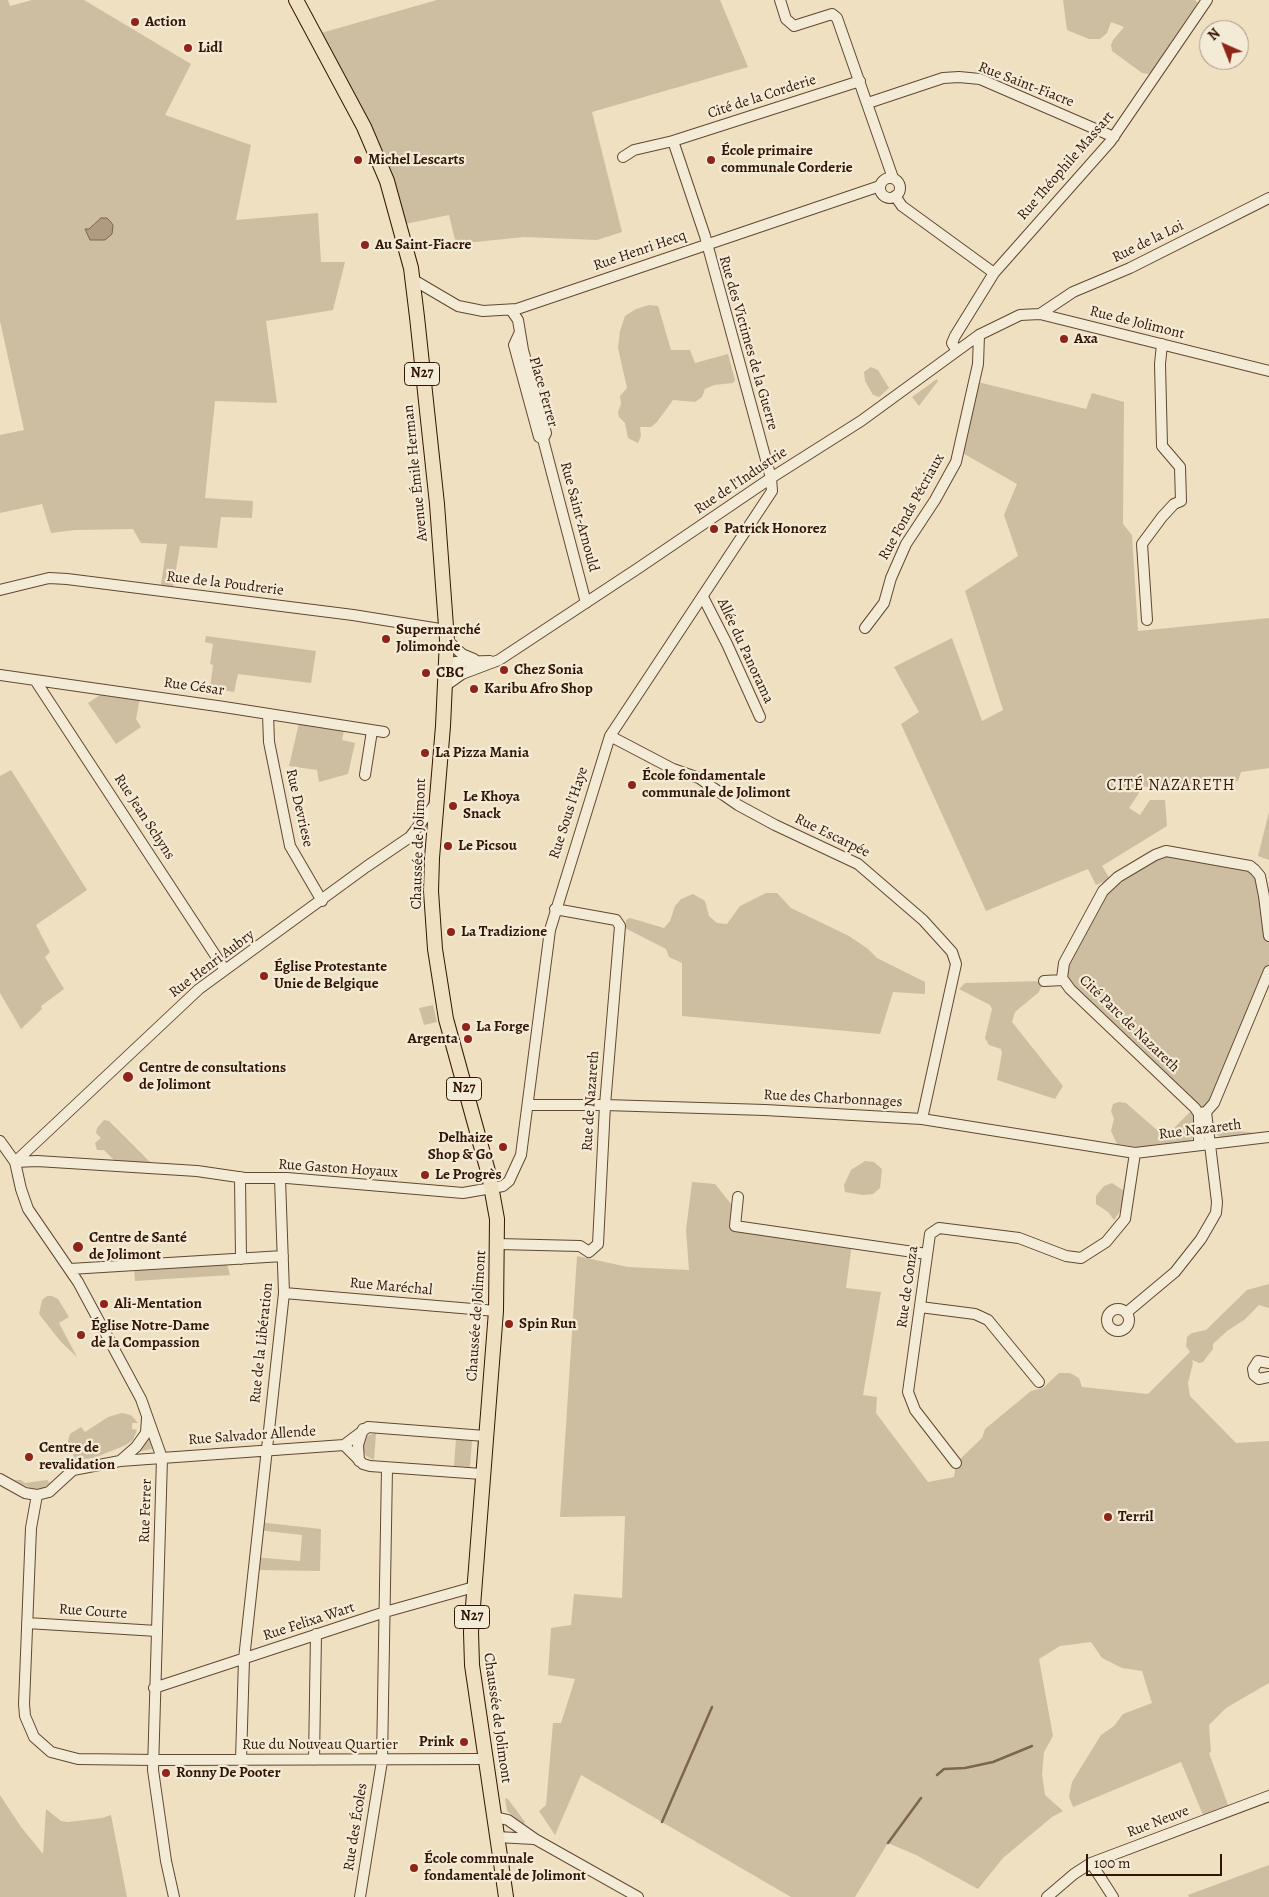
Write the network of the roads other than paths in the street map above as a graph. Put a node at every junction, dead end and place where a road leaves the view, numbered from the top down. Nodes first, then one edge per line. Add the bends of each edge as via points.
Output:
1 (296, 0) edge
2 (305, 0) edge
3 (780, 0) edge
4 (1207, 0) edge
5 (860, 81) junction
6 (346, 91) junction
7 (868, 103) junction
8 (1114, 137) junction
9 (673, 141) junction
10 (623, 157) dead end
11 (894, 178) junction
12 (880, 186) junction
13 (895, 196) junction
14 (1269, 198) edge
15 (706, 245) junction
16 (994, 273) junction
17 (412, 279) junction
18 (523, 307) junction
19 (511, 310) junction
20 (1040, 314) junction
21 (518, 320) junction
22 (999, 326) joint
23 (979, 336) junction
24 (1162, 344) junction
25 (957, 351) junction
26 (1269, 371) edge
27 (543, 439) joint
28 (771, 478) junction
29 (0, 590) edge
30 (703, 597) junction
31 (586, 604) junction
32 (1147, 620) dead end
33 (865, 628) dead end
34 (446, 635) junction
35 (499, 660) junction
36 (487, 661) junction
37 (446, 668) junction
38 (0, 675) edge
39 (35, 680) junction
40 (445, 686) junction
41 (268, 714) junction
42 (760, 717) dead end
43 (372, 731) junction
44 (384, 732) dead end
45 (610, 736) junction
46 (366, 775) dead end
47 (436, 803) junction
48 (322, 901) junction
49 (555, 909) junction
50 (1269, 936) edge
51 (225, 970) junction
52 (1269, 971) edge
53 (1063, 980) junction
54 (1044, 981) dead end
55 (528, 1105) junction
56 (605, 1105) junction
57 (1202, 1113) junction
58 (922, 1119) junction
59 (1269, 1137) edge
60 (0, 1141) edge
61 (1204, 1143) junction
62 (1135, 1153) junction
63 (15, 1162) junction
64 (240, 1177) junction
65 (280, 1179) junction
66 (492, 1189) junction
67 (738, 1198) dead end
68 (498, 1244) junction
69 (927, 1254) junction
70 (283, 1256) junction
71 (241, 1259) junction
72 (70, 1270) junction
73 (284, 1293) junction
74 (920, 1307) junction
75 (496, 1311) junction
76 (1126, 1313) dead end
77 (1269, 1363) edge
78 (1269, 1377) edge
79 (1039, 1382) dead end
80 (147, 1412) junction
81 (363, 1429) junction
82 (484, 1436) junction
83 (344, 1445) junction
84 (266, 1450) junction
85 (162, 1458) junction
86 (120, 1461) junction
87 (360, 1461) junction
88 (956, 1463) dead end
89 (387, 1468) junction
90 (482, 1474) junction
91 (0, 1479) edge
92 (37, 1495) junction
93 (474, 1587) junction
94 (385, 1612) junction
95 (27, 1623) junction
96 (157, 1631) junction
97 (316, 1634) junction
98 (244, 1659) junction
99 (154, 1688) junction
100 (486, 1759) junction
101 (154, 1760) junction
102 (242, 1760) junction
103 (314, 1760) junction
104 (382, 1761) junction
105 (1269, 1796) edge
106 (495, 1817) junction
107 (497, 1837) junction
108 (535, 1839) junction
109 (1091, 1863) junction
110 (174, 1897) edge
111 (360, 1897) edge
112 (506, 1897) edge
113 (638, 1897) edge
114 (1047, 1897) edge
115 (1113, 1897) edge

1 - 6 main road, Avenue Émile Herman / N27
2 - 6 main road via 338,65
3 - 5 street via 786,19 794,26 832,14 839,21
4 - 8 street, Rue Théophile Massart
5 - 7 street
5 - 9 street, Cité de la Corderie
6 - 17 main road, Avenue Émile Herman / N27 via 387,181
7 - 8 street, Rue Saint-Fiacre via 959,76 980,79
7 - 11 street
8 - 16 street, Rue Théophile Massart
9 - 10 street, Cité de la Corderie via 634,150
9 - 15 street
11 - 12 street via 883,180
11 - 13 street via 900,187
12 - 13 street via 884,196
12 - 15 street, Rue Henri Hecq
13 - 16 street via 902,206
14 - 20 street, Rue de la Loi via 1130,268 1073,292
15 - 18 street, Rue Henri Hecq
15 - 28 street, Rue des Victimes de la Guerre
16 - 25 street, Rue Théophile Massart via 955,336 952,343
17 - 19 street, Rue Henri Hecq via 458,306 483,311
17 - 34 main road, Avenue Émile Herman / N27 via 437,504
18 - 19 street, Rue Henri Hecq
18 - 21 street
19 - 21 street
20 - 22 street, Rue de Jolimont via 1020,315
20 - 24 street, Rue de Jolimont
21 - 27 street, Place Ferrer via 520,332 514,345 539,437
22 - 23 street, Rue de l'Industrie
23 - 25 street, Rue de l'Industrie
23 - 33 street, Rue Fonds Pécriaux via 978,364 956,462 906,544 884,603
24 - 26 street, Rue de Jolimont
24 - 32 street via 1162,446 1180,467 1181,501 1162,517 1142,544
25 - 28 street, Rue de l'Industrie via 861,421
27 - 31 street, Rue Saint-Arnould
28 - 30 street, Rue Sous l'Haye via 771,494
28 - 31 street, Rue de l'Industrie
29 - 34 street, Rue de la Poudrerie via 49,578 67,579 352,615
30 - 42 street, Allée du Panorama
30 - 45 street, Rue Sous l'Haye
31 - 35 street, Rue de l'Industrie
34 - 36 street, Rue de l'Industrie via 457,651 468,658
34 - 37 main road, Avenue Émile Herman / N27
35 - 36 street, Rue de l'Industrie
35 - 40 street, Rue de l'Industrie via 462,674
36 - 37 street, Rue de l'Industrie via 455,662
37 - 40 main road, N27
38 - 39 street, Rue César
39 - 41 street, Rue César
39 - 51 street, Rue Jean Schyns
40 - 47 main road, Chaussée de Jolimont / N27
41 - 43 street, Rue César
41 - 48 street, Rue Devriese via 269,742 290,846
43 - 44 street, Rue César
43 - 46 street
45 - 49 street, Rue Sous l'Haye
45 - 58 street, Rue Escarpée via 673,769 699,778 774,825 858,864 926,922 952,952 956,964
47 - 48 street, Rue Henri Aubry via 410,837
47 - 66 main road, Chaussée de Jolimont / N27 via 431,891 436,957 449,1028
48 - 51 street, Rue Henri Aubry
49 - 55 street, Rue Sous l'Haye via 547,943
49 - 56 street, Rue de Nazareth via 619,922
50 - 53 street, Cité Parc de Nazareth via 1260,876 1255,870 1250,866 1166,851 1118,877 1103,890 1064,962
51 - 63 street, Rue Henri Aubry via 199,989
52 - 57 street via 1214,1103
53 - 54 street
53 - 57 street, Cité Parc de Nazareth
55 - 56 street, Rue des Charbonnages
55 - 66 street, Rue Sous l'Haye via 517,1167 503,1186
56 - 58 street, Rue des Charbonnages
56 - 68 street, Rue de Nazareth via 598,1244 595,1248 589,1252 580,1246
57 - 61 street
58 - 62 street, Rue des Charbonnages
59 - 61 street, Rue Nazareth
60 - 63 street
61 - 62 street, Rue Nazareth
61 - 76 street via 1217,1202 1216,1213 1201,1239 1174,1272
62 - 69 street, Rue de Conza via 1125,1219 1106,1242 1081,1258 1019,1238 939,1228 930,1234
63 - 64 street, Rue Gaston Hoyaux via 118,1165
63 - 72 street, Rue Ferrer via 28,1209
64 - 65 street, Rue Gaston Hoyaux
64 - 71 street
65 - 66 street, Rue Gaston Hoyaux via 463,1193
65 - 70 street, Rue de la Libération
66 - 68 main road, Chaussée de Jolimont / N27
67 - 69 street via 734,1230
68 - 75 main road, Chaussée de Jolimont / N27
69 - 74 street, Rue de Conza
70 - 71 street
70 - 73 street, Rue de la Libération
71 - 72 street
72 - 80 street, Rue Ferrer
73 - 75 street, Rue Maréchal
73 - 84 street, Rue de la Libération
74 - 79 street via 975,1314 988,1320
74 - 88 street, Rue de Conza via 908,1392 915,1410
75 - 82 main road, Chaussée de Jolimont / N27
77 - 78 street via 1258,1361 1253,1369 1256,1378 1263,1380
80 - 85 street, Rue Ferrer
80 - 86 street via 146,1433
81 - 82 street
81 - 83 street
81 - 87 street via 358,1445
82 - 90 main road, Chaussée de Jolimont / N27
83 - 84 street, Rue Salvador Allende
83 - 87 street
84 - 85 street, Rue Salvador Allende
84 - 98 street, Rue de la Libération
85 - 86 street, Rue Salvador Allende
85 - 96 street, Rue Ferrer
86 - 92 street, Rue Salvador Allende via 73,1470 49,1492
87 - 89 street
89 - 90 street
89 - 94 street, Rue des Écoles
90 - 93 main road, Chaussée de Jolimont / N27
91 - 92 street via 25,1493
92 - 95 street, Rue du Nouveau Quartier via 31,1528
93 - 94 street, Rue Felixa Wart
93 - 100 main road, Chaussée de Jolimont / N27 via 472,1665
94 - 97 street, Rue Felixa Wart
94 - 104 street, Rue des Écoles
95 - 96 street, Rue Courte
95 - 101 street, Rue du Nouveau Quartier via 25,1716 34,1737 42,1746 51,1752 78,1759
96 - 99 street, Rue Ferrer
97 - 98 street, Rue Felixa Wart
97 - 103 street
98 - 99 street, Rue Felixa Wart
98 - 102 street, Rue de la Libération
99 - 101 street, Rue Ferrer
100 - 104 street, Rue du Nouveau Quartier
100 - 106 main road, Chaussée de Jolimont / N27
101 - 102 street, Rue du Nouveau Quartier
101 - 110 street, Rue Ferrer via 155,1795
102 - 103 street, Rue du Nouveau Quartier
103 - 104 street, Rue du Nouveau Quartier
104 - 111 street, Rue des Écoles
105 - 109 street, Rue Neuve
106 - 107 main road, Chaussée de Jolimont / N27
106 - 108 street via 508,1820
107 - 108 street
107 - 112 main road, Chaussée de Jolimont / N27
108 - 113 street
109 - 114 street, Rue Neuve
109 - 115 street

